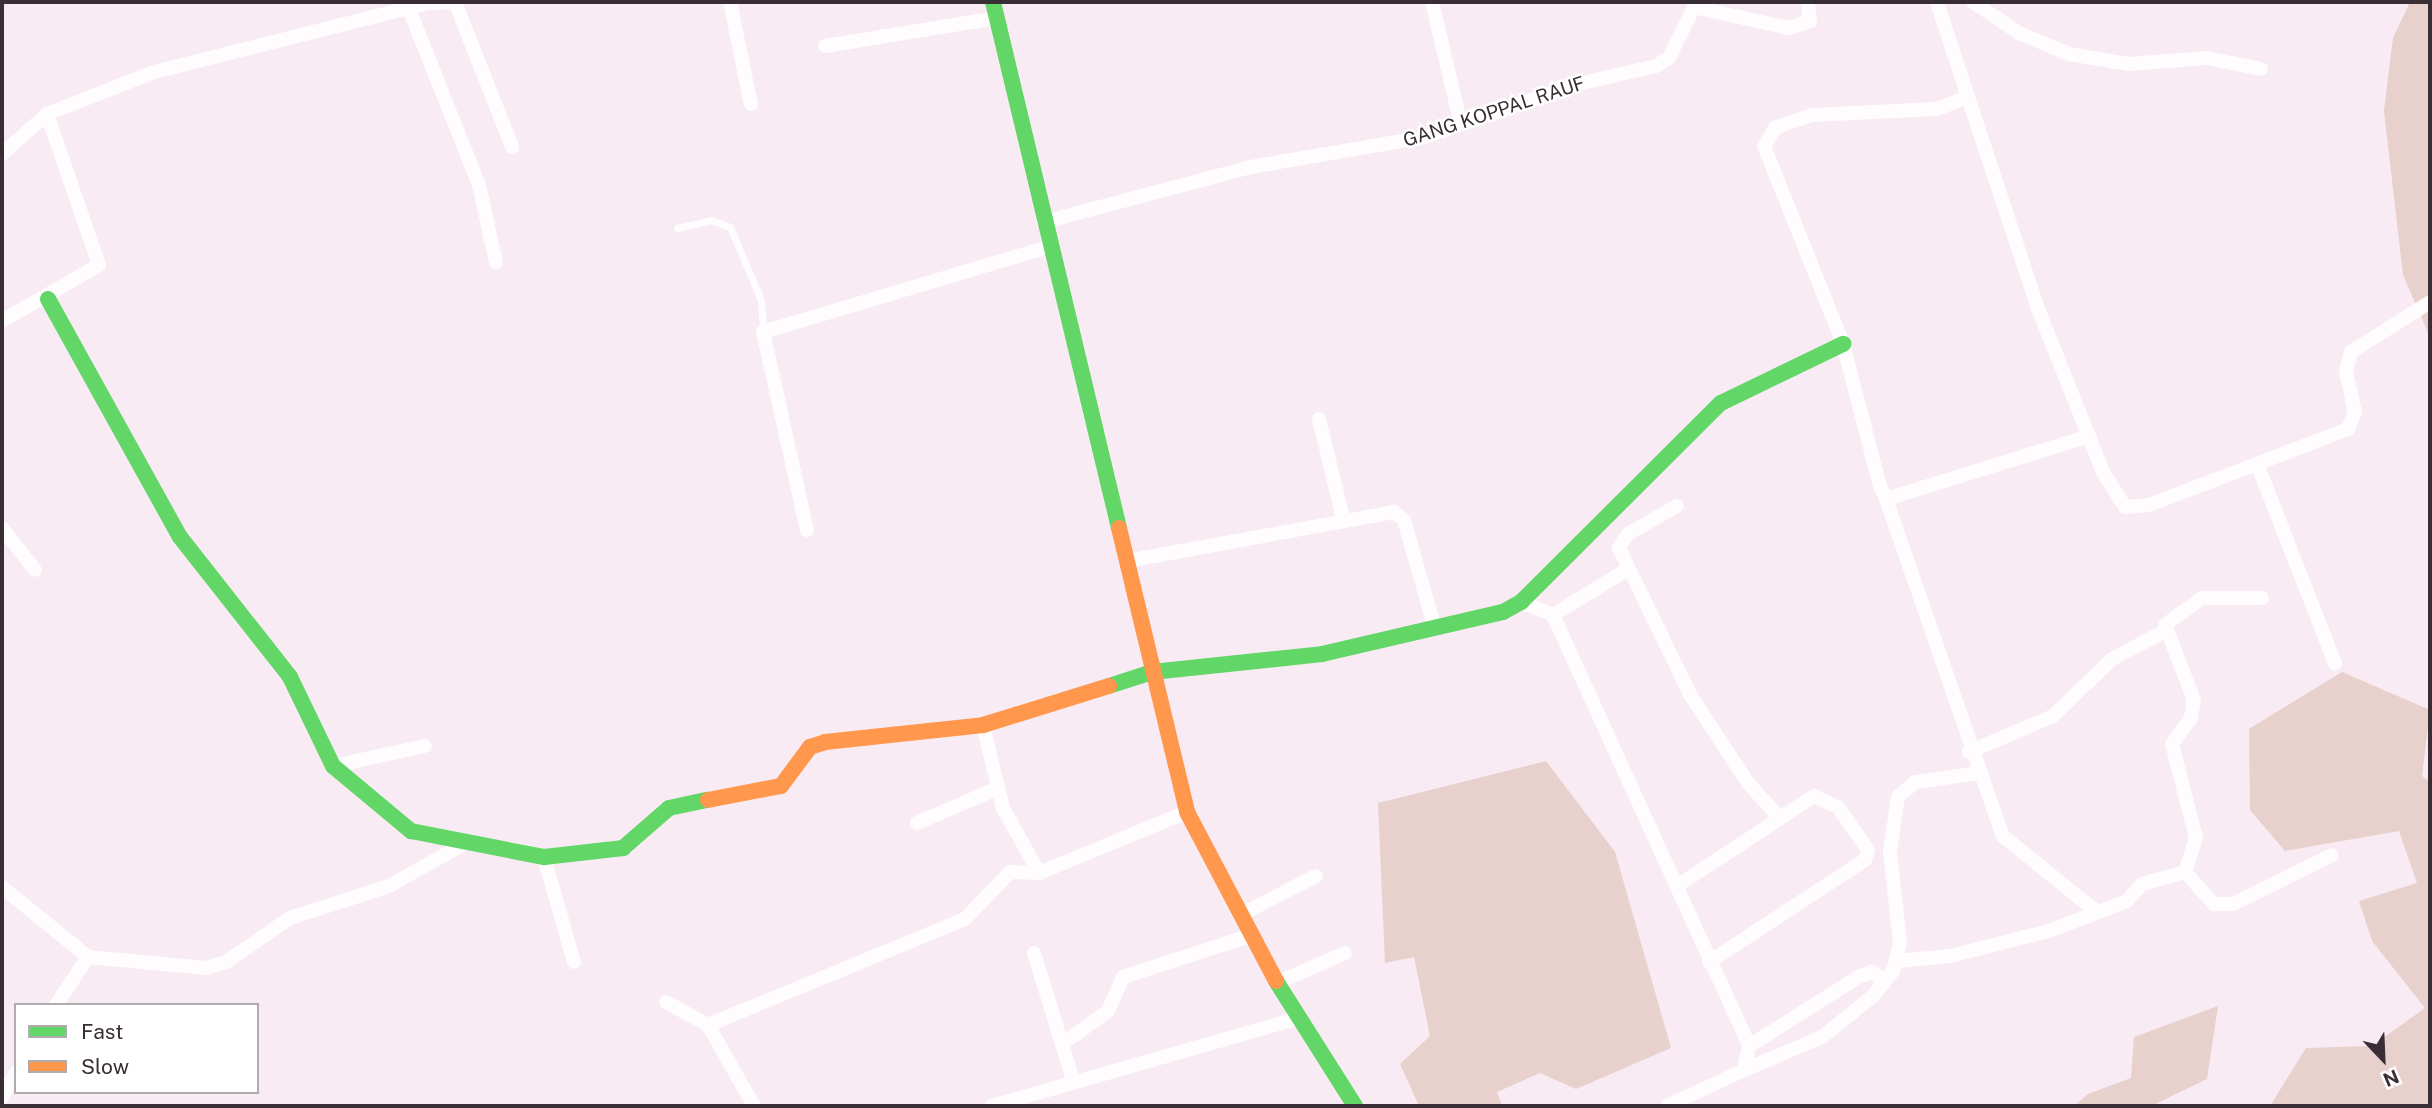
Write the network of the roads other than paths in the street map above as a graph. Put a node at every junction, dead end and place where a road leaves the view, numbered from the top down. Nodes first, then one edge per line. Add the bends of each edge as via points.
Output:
1 (428, 2) edge
2 (455, 2) edge
3 (730, 2) edge
4 (1432, 2) edge
5 (1808, 2) edge
6 (1937, 2) edge
7 (1973, 2) edge
8 (1688, 4) edge
9 (409, 9) junction
10 (994, 10) edge
11 (825, 46) dead end
12 (2261, 69) dead end
13 (1968, 97) junction
14 (751, 104) dead end
15 (47, 114) junction
16 (1461, 125) junction
17 (512, 147) dead end
18 (2, 154) edge
19 (1044, 222) junction
20 (677, 228) dead end
21 (1049, 247) junction
22 (496, 261) dead end
23 (48, 299) junction
24 (2430, 302) edge
25 (2, 321) edge
26 (763, 332) junction
27 (1843, 344) junction
28 (1319, 419) dead end
29 (2089, 436) junction
30 (2258, 466) junction
31 (1886, 499) junction
32 (1677, 506) dead end
33 (1343, 518) junction
34 (2, 528) edge
35 (807, 530) dead end
36 (1127, 561) junction
37 (1628, 569) junction
38 (35, 570) dead end
39 (2262, 598) dead end
40 (1521, 602) junction
41 (1553, 615) junction
42 (1435, 629) junction
43 (2165, 631) junction
44 (2334, 664) dead end
45 (1152, 672) junction
46 (983, 725) junction
47 (425, 746) dead end
48 (1969, 752) junction
49 (332, 766) junction
50 (1980, 773) junction
51 (996, 789) junction
52 (1187, 812) junction
53 (1779, 817) junction
54 (917, 823) dead end
55 (462, 845) junction
56 (2333, 855) dead end
57 (544, 857) junction
58 (2185, 872) junction
59 (1039, 873) junction
60 (1316, 876) dead end
61 (1677, 886) junction
62 (2, 887) edge
63 (2097, 912) junction
64 (1242, 914) junction
65 (1252, 934) junction
66 (1034, 953) dead end
67 (1345, 953) dead end
68 (88, 957) junction
69 (1898, 961) junction
70 (574, 962) dead end
71 (1709, 962) junction
72 (1885, 980) junction
73 (1277, 983) junction
74 (666, 1002) dead end
75 (57, 1003) edge
76 (1296, 1019) junction
77 (708, 1025) junction
78 (1062, 1044) junction
79 (1749, 1046) junction
80 (1744, 1070) junction
81 (14, 1076) edge
82 (1074, 1083) junction
83 (2, 1097) edge
84 (754, 1106) edge
85 (992, 1106) edge
86 (1355, 1106) edge
87 (1667, 1106) edge

1 - 2 street
1 - 9 street
2 - 17 street
3 - 14 street
4 - 16 street
5 - 8 street, GANG KOPPAL RAUF via 1810,21 1789,28
6 - 13 street
7 - 12 street via 2019,33 2070,54 2129,64 2207,58
8 - 16 street, GANG KOPPAL RAUF via 1670,58 1656,66 1578,84
9 - 15 street via 203,58
9 - 22 street via 479,185
10 - 11 street
10 - 19 street
13 - 27 street via 1936,109 1812,115 1767,135 1767,159
13 - 29 street via 2037,306
15 - 18 street
15 - 23 street via 99,265
16 - 19 street, GANG KOPPAL RAUF via 1400,143 1251,167
19 - 21 street
20 - 26 lane via 711,219 730,226 761,300
21 - 26 street
21 - 36 street
23 - 25 street
23 - 49 street via 180,537 290,677
24 - 30 street via 2351,352 2346,371 2355,412 2348,429
26 - 35 street
27 - 31 street
27 - 40 street via 1721,403
28 - 33 street
29 - 30 street via 2125,507 2148,505 2223,473
29 - 31 street
30 - 44 street
31 - 48 street
32 - 37 street via 1620,541
33 - 36 street
33 - 42 street via 1400,515
34 - 38 street
36 - 45 street
37 - 41 street
37 - 53 street via 1691,696 1748,783
39 - 43 street via 2202,598 2167,619
40 - 41 street
40 - 42 street
41 - 61 street
42 - 45 street via 1322,654
43 - 48 street via 2112,659 2053,716
43 - 58 street via 2194,700 2191,718 2172,744 2196,838
45 - 46 street
45 - 52 street
46 - 51 street
46 - 57 street via 915,728 816,744 781,786 669,808 623,848
47 - 49 street
48 - 50 street
49 - 55 street via 411,831
50 - 63 street via 2003,836
50 - 69 street via 1915,782 1898,797 1890,852
51 - 54 street
51 - 59 street
52 - 59 street
52 - 64 street
53 - 61 street
53 - 71 street via 1821,796 1838,807 1867,857
55 - 57 street
55 - 68 street via 389,886 290,918 226,962 206,968
56 - 58 street via 2223,906
57 - 70 street
58 - 63 street via 2142,884 2127,901
59 - 77 street via 1010,872 965,919
60 - 64 street
61 - 71 street
62 - 68 street
63 - 69 street via 1950,956
64 - 65 street
65 - 73 street
65 - 78 street via 1123,977 1108,1011
66 - 78 street
67 - 73 street
68 - 75 street
69 - 72 street
71 - 79 street
72 - 79 street via 1872,972 1860,976
72 - 80 street via 1822,1037
73 - 76 street
74 - 77 street
76 - 82 street
76 - 86 street
77 - 84 street
78 - 82 street
79 - 80 street
80 - 87 street
81 - 83 street
82 - 85 street

